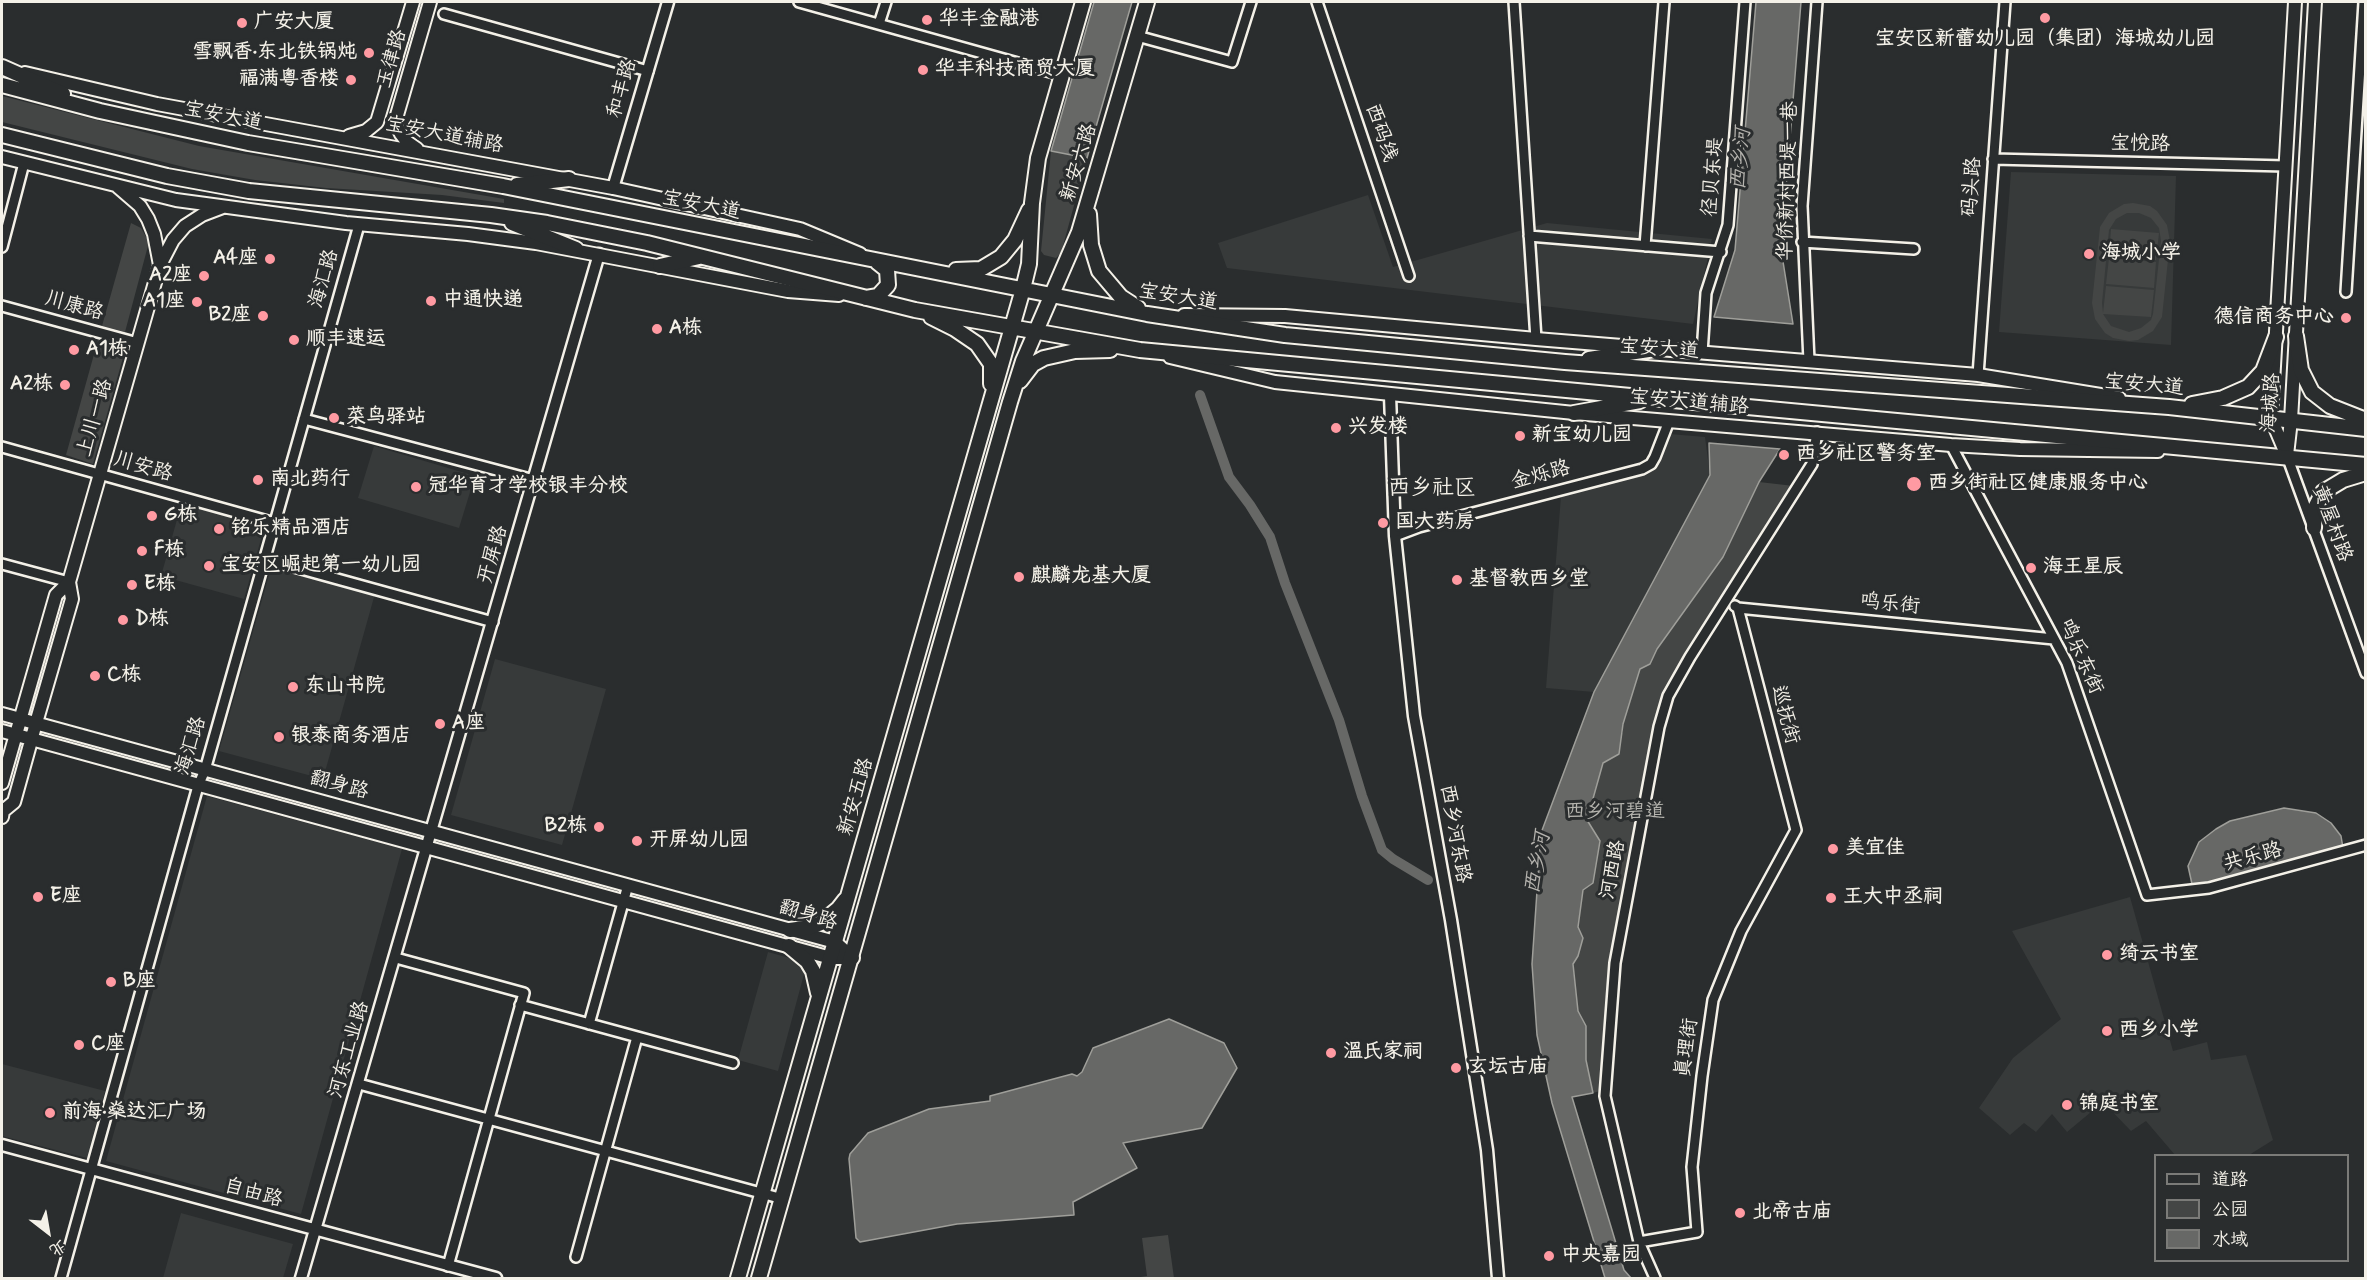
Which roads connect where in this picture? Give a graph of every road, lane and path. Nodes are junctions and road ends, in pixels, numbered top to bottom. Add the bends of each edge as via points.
1 (413, 2) edge
2 (430, 2) edge
3 (668, 2) edge
4 (799, 2) edge
5 (886, 2) edge
6 (1083, 2) edge
7 (1147, 2) edge
8 (1251, 2) edge
9 (1317, 2) edge
10 (1514, 2) edge
11 (1664, 2) edge
12 (1745, 2) edge
13 (1817, 2) edge
14 (2005, 2) edge
15 (2295, 2) edge
16 (2315, 2) edge
17 (2364, 2) edge
18 (444, 14) dead end
19 (879, 24) junction
20 (1137, 36) junction
21 (2363, 57) edge
22 (2, 67) edge
23 (648, 71) junction
24 (1061, 75) junction
25 (2, 85) edge
26 (100, 111) junction
27 (2, 135) edge
28 (345, 137) junction
29 (423, 152) junction
30 (2, 156) edge
31 (1994, 159) junction
32 (24, 163) junction
33 (2286, 166) junction
34 (569, 179) junction
35 (116, 185) junction
36 (503, 186) junction
37 (613, 188) junction
38 (1090, 196) junction
39 (1032, 202) junction
40 (224, 207) junction
41 (491, 215) junction
42 (359, 225) junction
43 (1529, 236) junction
44 (1802, 242) junction
45 (1646, 246) junction
46 (2, 247) edge
47 (576, 249) junction
48 (1914, 249) dead end
49 (1721, 252) junction
50 (599, 254) junction
51 (702, 257) junction
52 (875, 261) junction
53 (160, 265) junction
54 (660, 266) junction
55 (918, 269) junction
56 (1409, 276) dead end
57 (1023, 290) junction
58 (2346, 292) dead end
59 (1050, 295) junction
60 (864, 297) junction
61 (2, 306) edge
62 (915, 310) junction
63 (1147, 314) junction
64 (1012, 326) junction
65 (1036, 331) junction
66 (2296, 336) junction
67 (2276, 337) junction
68 (1536, 339) junction
69 (138, 343) junction
70 (1655, 349) junction
71 (1140, 350) junction
72 (1705, 353) junction
73 (1565, 362) junction
74 (1809, 362) junction
75 (1978, 375) junction
76 (1390, 395) junction
77 (1658, 398) junction
78 (990, 401) junction
79 (1010, 402) junction
80 (2169, 407) junction
81 (1574, 413) junction
82 (2271, 418) junction
83 (304, 419) junction
84 (2291, 420) junction
85 (2366, 420) edge
86 (1669, 421) junction
87 (2366, 429) edge
88 (1817, 432) junction
89 (1951, 445) junction
90 (2, 447) edge
91 (2240, 452) junction
92 (2287, 456) junction
93 (2366, 465) edge
94 (2366, 473) edge
95 (100, 474) junction
96 (534, 480) junction
97 (275, 524) junction
98 (2314, 528) junction
99 (1395, 536) junction
100 (265, 559) junction
101 (2, 564) edge
102 (69, 582) junction
103 (1725, 600) junction
104 (1738, 608) junction
105 (493, 622) junction
106 (2054, 639) junction
107 (2366, 673) edge
108 (27, 693) junction
109 (44, 695) junction
110 (2, 712) edge
111 (20, 718) junction
112 (36, 723) junction
113 (2, 731) edge
114 (64, 731) junction
115 (15, 735) junction
116 (2, 736) edge
117 (32, 740) junction
118 (60, 747) junction
119 (8, 760) junction
120 (24, 765) junction
121 (205, 770) junction
122 (2, 783) edge
123 (198, 786) junction
124 (2, 812) edge
125 (1796, 830) joint
126 (433, 832) junction
127 (2366, 845) edge
128 (429, 847) junction
129 (628, 885) junction
130 (850, 890) junction
131 (2147, 895) joint
132 (624, 900) junction
133 (790, 930) junction
134 (835, 942) junction
135 (789, 946) junction
136 (396, 958) junction
137 (831, 958) junction
138 (853, 958) junction
139 (818, 1003) junction
140 (520, 1005) junction
141 (589, 1024) junction
142 (637, 1037) junction
143 (733, 1063) dead end
144 (358, 1084) junction
145 (489, 1119) junction
146 (2, 1145) edge
147 (605, 1151) junction
148 (91, 1169) junction
149 (762, 1193) junction
150 (783, 1199) junction
151 (315, 1230) junction
152 (1639, 1242) junction
153 (576, 1257) dead end
154 (448, 1266) junction
155 (738, 1276) edge
156 (61, 1278) edge
157 (301, 1278) edge
158 (496, 1278) edge
159 (759, 1278) edge
160 (1498, 1278) edge
161 (1655, 1278) edge

1 - 28 main road, 玉律路 via 377,122 361,134
2 - 29 main road, 玉律路 via 397,115 397,126 404,138
3 - 23 street, 和丰路
4 - 19 street
5 - 19 street
6 - 24 main road, 新安六路
7 - 20 main road, 新安六路
8 - 20 street via 1232,62
9 - 56 street, 西码线
10 - 43 street
11 - 45 street
12 - 49 street, 径贝东堤 via 1728,225
13 - 44 street, 华侨新村西堤一巷
14 - 31 street, 码头路
15 - 33 main road, 海城路
16 - 66 main road, 海城路
17 - 21 street
18 - 23 street
19 - 24 street
20 - 38 main road, 新安六路
21 - 58 street
22 - 26 main road
22 - 28 main road, 宝安大道辅路 via 157,104
23 - 37 street, 和丰路
24 - 39 main road, 新安六路 via 1038,158
25 - 26 main road, 宝安大道
26 - 36 main road, 宝安大道 via 248,142
27 - 41 main road via 167,176 249,191
28 - 29 main road, 宝安大道辅路
29 - 34 main road, 宝安大道辅路
30 - 32 main road
31 - 33 street, 宝悦路
31 - 75 street, 码头路
32 - 35 main road
32 - 46 street
33 - 67 main road, 海城路
34 - 36 main road
34 - 37 main road, 宝安大道辅路
35 - 40 main road
35 - 53 main road, 上川一路 via 140,206 148,219
36 - 52 main road, 宝安大道
37 - 52 main road, 宝安大道辅路 via 800,229
38 - 59 main road, 新安六路 via 1079,232
38 - 63 main road via 1089,231 1094,259 1121,297
39 - 55 main road via 1015,240 992,263 970,271
39 - 57 main road, 新安六路 via 1029,264
40 - 42 main road
40 - 53 main road, 上川一路 via 185,225
41 - 47 main road
41 - 51 main road via 547,223
42 - 47 main road via 468,234
42 - 83 street, 海汇路
43 - 45 street
43 - 68 street
44 - 48 street
44 - 74 street, 华侨新村西堤一巷
45 - 49 street
47 - 50 main road
49 - 72 street, 径贝东堤 via 1706,293
50 - 54 main road
50 - 96 street, 开屏路
51 - 54 main road
51 - 60 main road
52 - 55 main road, 宝安大道
52 - 60 main road via 887,270 888,285 878,296
53 - 69 main road, 上川一路
54 - 60 main road via 788,291
55 - 57 main road, 宝安大道
57 - 59 main road, 宝安大道
57 - 64 main road, 新安六路
59 - 63 main road, 宝安大道
59 - 65 main road, 新安六路
60 - 62 main road
61 - 69 street, 川康路
62 - 64 main road
62 - 78 main road via 955,329 984,352 991,364
63 - 68 main road via 1285,316
63 - 73 main road, 宝安大道 via 1285,335
64 - 65 main road
64 - 78 main road, 新安五路
65 - 71 main road
65 - 79 main road, 新安五路
66 - 84 main road, 海城路
66 - 85 main road via 2301,370 2312,392 2330,406
67 - 80 main road via 2263,371 2248,387 2207,402
67 - 82 main road, 海城路
68 - 70 main road
69 - 95 main road, 上川一路
70 - 72 main road
70 - 73 main road
71 - 76 main road, 宝安大道辅路 via 1255,379
71 - 77 main road
71 - 79 main road via 1075,351 1044,358 1023,375
72 - 74 main road
73 - 80 main road, 宝安大道
74 - 75 main road
75 - 80 main road
76 - 81 main road, 宝安大道辅路
76 - 99 street, 西乡河东路
77 - 81 main road
77 - 91 main road
78 - 130 main road, 新安五路
79 - 138 main road, 新安五路
80 - 82 main road, 宝安大道
81 - 86 main road, 宝安大道辅路
82 - 84 main road, 宝安大道
82 - 92 main road, 海城路
83 - 96 street
83 - 97 street, 海汇路
84 - 87 main road, 宝安大道
84 - 92 main road, 海城路
86 - 88 main road, 宝安大道辅路
86 - 99 street, 金烁路 via 1655,457 1642,469
88 - 89 main road, 宝安大道辅路
88 - 103 street, 河西路 via 1812,464
89 - 91 main road, 宝安大道辅路
89 - 106 street, 鸣乐东街
90 - 95 street, 川安路
91 - 92 main road
92 - 93 main road
92 - 98 street, 黄屋村路
94 - 98 main road via 2323,492 2315,508
95 - 97 street, 川安路
95 - 102 main road, 上川一路
96 - 105 street, 开屏路
97 - 100 street, 海汇路
98 - 107 street, 黄屋村路
99 - 160 street, 西乡河东路 via 1414,716 1487,1150
100 - 105 street
100 - 121 street, 海汇路
101 - 102 street
102 - 108 main road, 上川一路 via 56,595
102 - 109 main road, 上川一路 via 72,599
103 - 104 street, 鸣乐街
103 - 152 street, 河西路 via 1668,696 1615,963 1605,1096
104 - 106 street, 鸣乐街
104 - 125 street, 巡抚街
105 - 126 street, 开屏路
106 - 131 street, 鸣乐东街 via 2067,663
108 - 110 main road via 16,707
108 - 111 main road, 上川一路
109 - 112 main road, 上川一路
109 - 114 main road via 49,721
110 - 111 main road, 翻身路
111 - 112 main road, 翻身路
111 - 115 main road, 上川一路
112 - 114 main road, 翻身路
112 - 117 main road, 上川一路
113 - 115 main road, 翻身路
114 - 121 main road, 翻身路
115 - 117 main road, 翻身路
115 - 119 main road, 上川一路
116 - 119 main road
117 - 118 main road, 翻身路
117 - 120 main road, 上川一路
118 - 120 main road via 36,751
118 - 123 main road, 翻身路
119 - 122 main road, 上川一路
120 - 124 main road, 上川一路 via 14,802
121 - 123 street, 海汇路
121 - 126 main road, 翻身路
123 - 128 main road, 翻身路
123 - 148 street, 海汇路
125 - 152 street, 真理街 via 1742,932 1713,1000 1692,1167 1697,1232
126 - 128 street, 河东工业路
126 - 129 main road, 翻身路
127 - 131 street, 共乐路 via 2209,888
128 - 132 main road, 翻身路
128 - 136 street, 河东工业路
129 - 132 street
129 - 133 main road, 翻身路
130 - 133 main road via 830,917 811,927
130 - 134 main road, 新安五路
132 - 135 main road, 翻身路
132 - 141 street
133 - 134 main road, 翻身路
134 - 137 main road, 新安五路
134 - 138 main road, 翻身路
135 - 137 main road, 翻身路
135 - 139 main road via 813,971
136 - 140 street via 524,993
136 - 144 street, 河东工业路
137 - 138 main road, 翻身路
137 - 139 main road, 新安五路
138 - 150 main road, 新安五路
139 - 149 main road, 新安五路
140 - 141 street
140 - 145 street
141 - 142 street
142 - 143 street
142 - 147 street
144 - 145 street
144 - 151 street, 河东工业路
145 - 147 street
145 - 154 street
146 - 148 street, 自由路
147 - 149 street
147 - 153 street
148 - 151 street, 自由路
148 - 156 street, 海汇路
149 - 150 street
149 - 155 main road, 新安五路
150 - 159 main road, 新安五路
151 - 154 street, 自由路
151 - 157 street, 河东工业路
152 - 161 street, 河西路
154 - 158 street, 自由路

